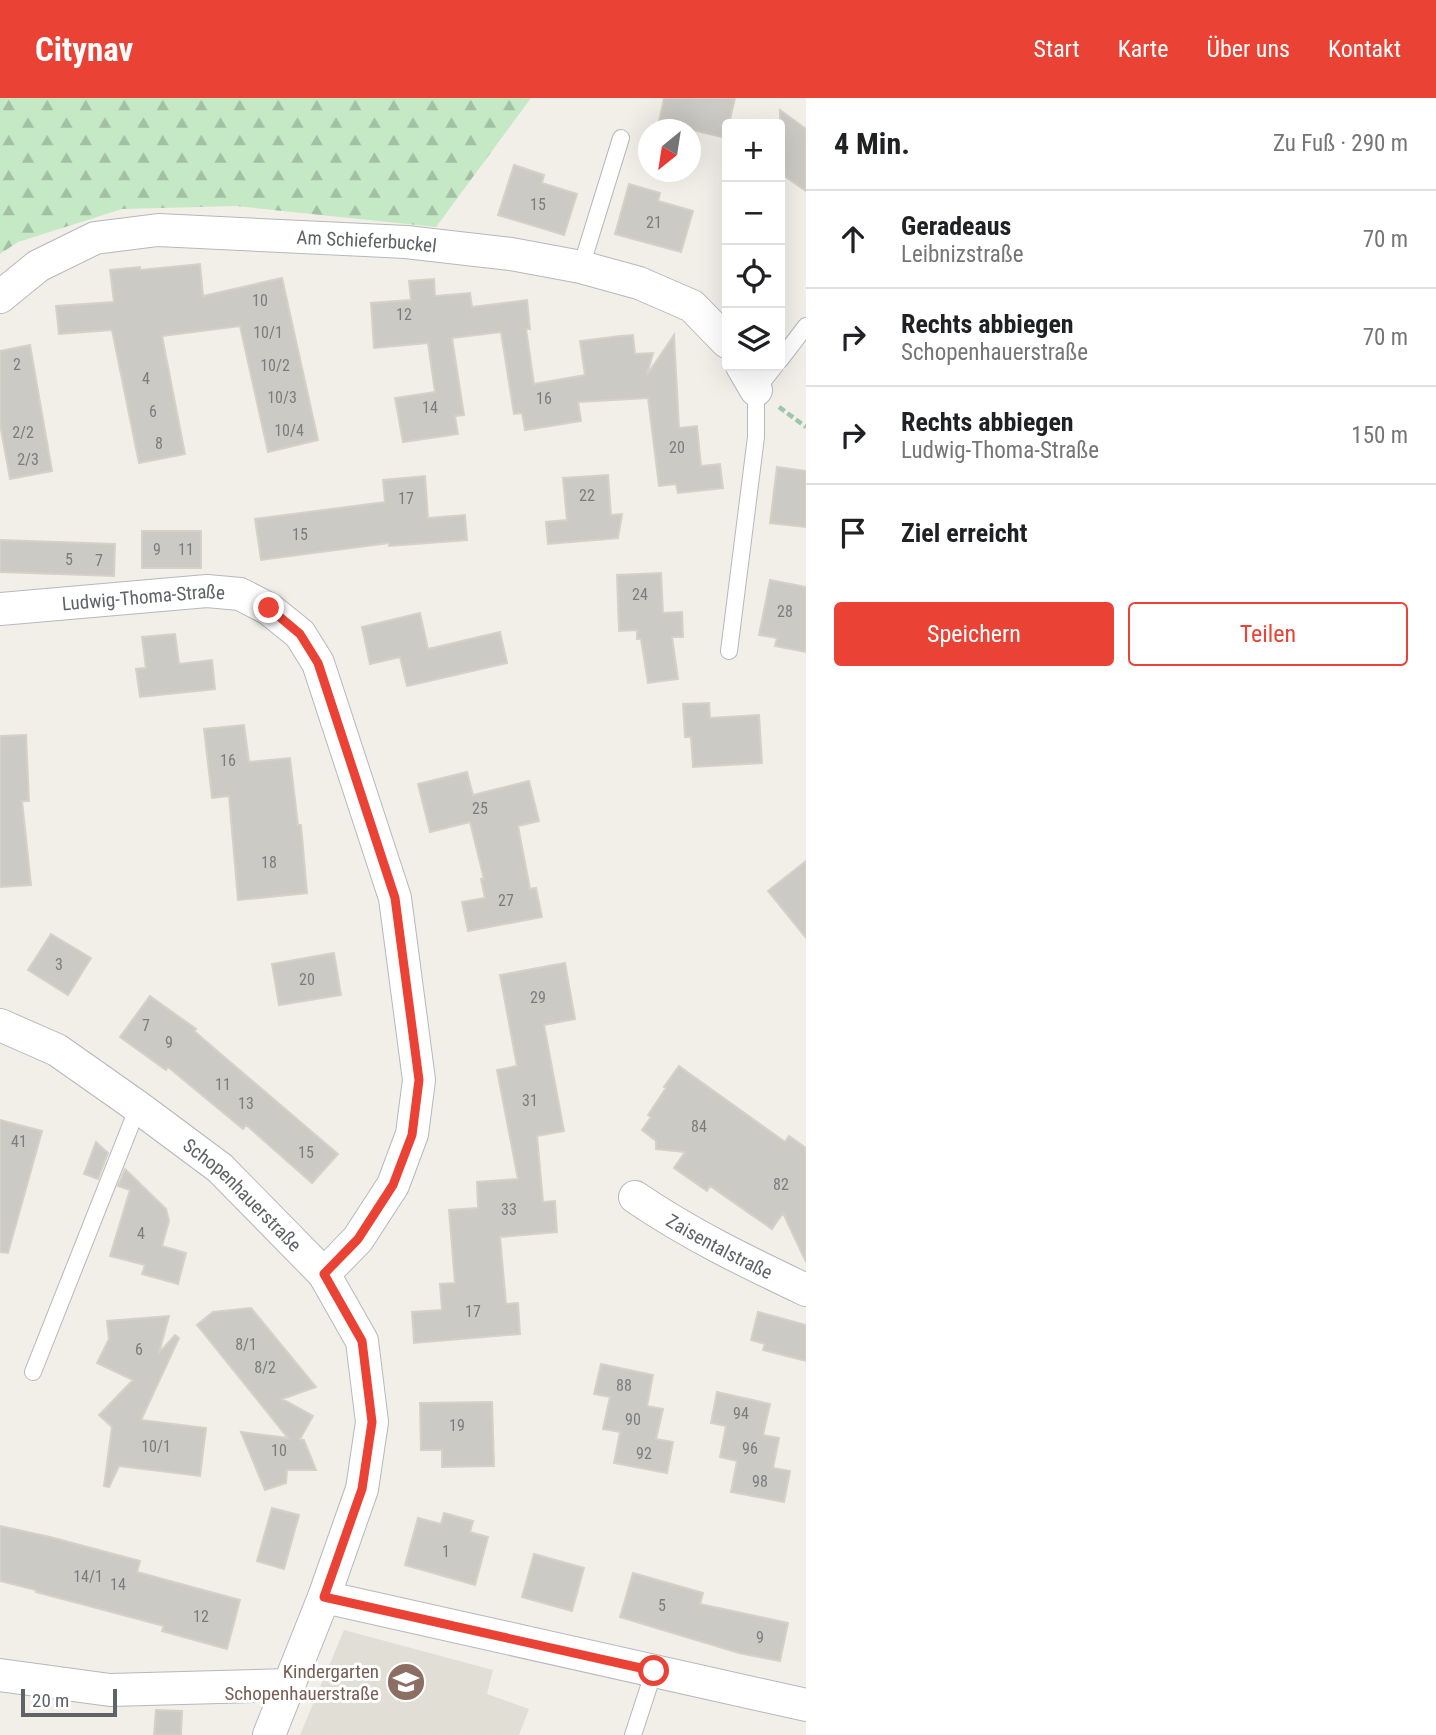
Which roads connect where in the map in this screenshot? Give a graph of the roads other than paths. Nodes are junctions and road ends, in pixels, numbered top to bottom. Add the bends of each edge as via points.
1 (621, 138) dead end
2 (581, 267) junction
3 (0, 297) edge
4 (806, 326) edge
5 (722, 337) edge
6 (785, 353) edge
7 (749, 378) edge
8 (0, 609) edge
9 (729, 651) dead end
10 (0, 1024) edge
11 (138, 1107) junction
12 (635, 1197) dead end
13 (324, 1274) junction
14 (806, 1290) edge
15 (33, 1372) dead end
16 (324, 1597) junction
17 (654, 1671) junction
18 (0, 1675) edge
19 (288, 1685) junction
20 (806, 1705) edge
21 (269, 1735) edge
22 (633, 1735) edge

1 - 2 lane
2 - 3 street, Am Schieferbuckel via 406,242 158,230 95,238 38,266
2 - 5 street, Am Schieferbuckel via 639,283 692,306
4 - 6 lane
7 - 9 lane via 756,437
8 - 13 street, Ludwig-Thoma-Straße via 207,591 240,594 269,608 300,634 318,663 395,898 419,1080 412,1135 393,1185 358,1239
10 - 11 street, Schopenhauerstraße via 57,1050
11 - 13 street, Schopenhauerstraße via 220,1168
11 - 15 lane
12 - 14 street, Zaisentalstraße via 739,1258
13 - 16 street, Schopenhauerstraße via 362,1341 372,1422 362,1489
16 - 17 street
16 - 19 street, Schopenhauerstraße
17 - 20 street
17 - 22 lane
18 - 19 street via 110,1689
19 - 21 street, Schopenhauerstraße

